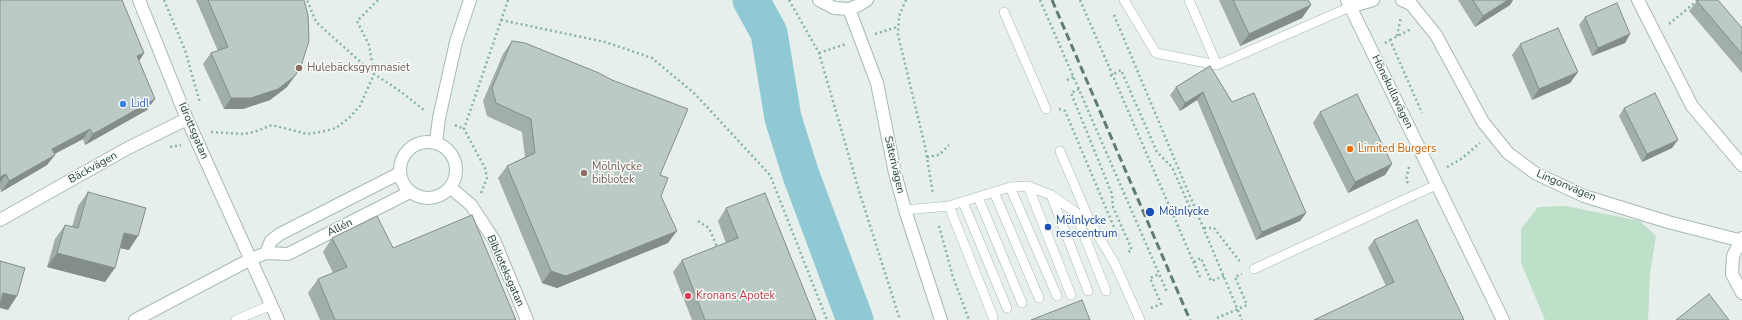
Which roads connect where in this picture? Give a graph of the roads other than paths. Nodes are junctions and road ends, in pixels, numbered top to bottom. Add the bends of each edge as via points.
1 (139, 0) edge
2 (470, 0) edge
3 (819, 0) edge
4 (867, 0) edge
5 (1124, 0) edge
6 (1189, 0) edge
7 (1373, 0) edge
8 (1402, 0) edge
9 (1638, 0) edge
10 (1349, 3) edge
11 (849, 9) junction
12 (1004, 12) dead end
13 (1217, 65) junction
14 (1046, 109) dead end
15 (187, 119) junction
16 (436, 142) junction
17 (1060, 151) dead end
18 (1742, 166) edge
19 (400, 173) junction
20 (1436, 185) junction
21 (1028, 186) junction
22 (1010, 187) junction
23 (450, 188) junction
24 (410, 192) junction
25 (994, 192) junction
26 (1051, 195) junction
27 (978, 197) junction
28 (963, 202) junction
29 (949, 206) junction
30 (905, 210) junction
31 (1074, 211) junction
32 (0, 220) edge
33 (1093, 227) junction
34 (1742, 240) edge
35 (266, 252) junction
36 (251, 259) junction
37 (1254, 269) road end
38 (1088, 291) dead end
39 (1106, 291) dead end
40 (1742, 293) edge
41 (1071, 295) dead end
42 (1056, 296) dead end
43 (1039, 298) dead end
44 (1022, 303) dead end
45 (270, 305) junction
46 (1007, 308) dead end
47 (993, 317) dead end
48 (135, 320) edge
49 (236, 320) edge
50 (278, 320) edge
51 (527, 320) edge
52 (942, 320) edge
53 (1140, 320) edge
54 (1503, 320) edge

1 - 15 street, Idrottsgatan
2 - 16 street via 439,118
3 - 11 street via 834,8
4 - 11 street
5 - 13 lane via 1156,53
6 - 13 lane
7 - 10 street
8 - 34 street, Lingonvägen via 1411,4 1436,35 1483,122 1508,153 1535,173 1584,196 1668,222
9 - 18 street via 1692,106
10 - 13 lane
10 - 20 street, Hönekullavägen
11 - 30 street, Säterivägen via 877,83
12 - 14 lane
15 - 32 street, Bäckvägen via 128,148
15 - 36 street, Idrottsgatan
16 - 19 street via 425,142 410,148 403,157
16 - 23 street via 450,151 456,161 457,172
17 - 33 lane
19 - 24 street via 403,183
19 - 35 street, Allén via 280,234 271,241
20 - 37 lane
20 - 54 street, Hönekullavägen
21 - 22 lane
21 - 26 lane
21 - 41 lane
22 - 25 lane
22 - 42 lane
23 - 24 street via 442,195 431,198 420,197
23 - 51 street, Biblioteksgatan via 471,205 494,240
24 - 35 street, Allén via 288,254
25 - 27 lane
25 - 43 lane
26 - 31 lane
26 - 38 lane
27 - 28 lane
27 - 44 lane
28 - 29 lane
28 - 46 lane
29 - 30 lane
29 - 47 lane
30 - 52 street, Säterivägen
31 - 33 lane
31 - 39 lane
33 - 53 lane via 1115,264
34 - 40 street via 1733,256 1732,274
35 - 36 street, Allén
36 - 45 street, Idrottsgatan
36 - 48 street, Allén
45 - 49 lane
45 - 50 street, Idrottsgatan

